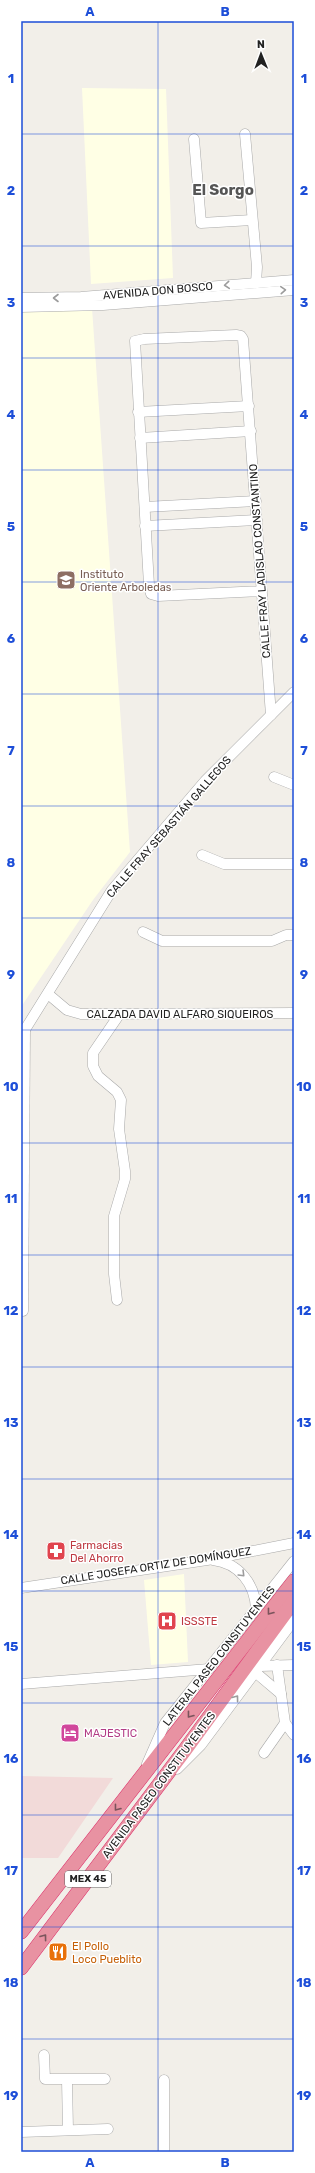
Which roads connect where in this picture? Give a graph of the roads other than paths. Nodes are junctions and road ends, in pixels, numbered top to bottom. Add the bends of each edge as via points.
1 (245, 134) dead end
2 (194, 139) dead end
3 (252, 220) junction
4 (294, 280) edge
5 (256, 283) junction
6 (294, 290) edge
7 (21, 298) edge
8 (103, 300) junction
9 (81, 302) junction
10 (21, 307) edge
11 (249, 406) junction
12 (138, 412) junction
13 (251, 430) junction
14 (140, 438) junction
15 (256, 501) junction
16 (145, 507) junction
17 (257, 520) junction
18 (145, 526) junction
19 (262, 591) junction
20 (294, 692) edge
21 (271, 715) junction
22 (274, 777) dead end
23 (294, 785) edge
24 (202, 855) dead end
25 (294, 864) edge
26 (143, 932) dead end
27 (294, 935) edge
28 (48, 994) junction
29 (294, 1013) edge
30 (119, 1015) junction
31 (23, 1033) edge
32 (117, 1300) dead end
33 (23, 1311) dead end
34 (293, 1543) edge
35 (207, 1560) junction
36 (294, 1561) edge
37 (294, 1581) edge
38 (21, 1588) edge
39 (294, 1601) edge
40 (256, 1609) junction
41 (294, 1620) edge
42 (277, 1665) junction
43 (294, 1665) edge
44 (209, 1669) junction
45 (258, 1669) junction
46 (21, 1684) edge
47 (281, 1694) junction
48 (285, 1723) junction
49 (294, 1734) edge
50 (264, 1753) dead end
51 (141, 1777) junction
52 (155, 1790) junction
53 (21, 1932) edge
54 (21, 1968) edge
55 (44, 2055) dead end
56 (105, 2079) dead end
57 (67, 2080) junction
58 (164, 2080) dead end
59 (68, 2130) junction
60 (108, 2130) dead end
61 (21, 2132) edge
62 (164, 2152) edge

1 - 3 street
2 - 3 street via 201,223
3 - 5 street via 257,267
4 - 5 street, AVENIDA DON BOSCO
5 -> 8 street, AVENIDA DON BOSCO
8 -> 6 street, AVENIDA DON BOSCO
9 -> 7 street, AVENIDA DON BOSCO
8 - 9 street, AVENIDA DON BOSCO
9 - 10 street, AVENIDA DON BOSCO
11 - 12 street
11 - 12 street, CALLE FRAY LADISLAO CONSTANTINO via 244,339 241,336 144,339 135,341 134,345
11 - 13 street, CALLE FRAY LADISLAO CONSTANTINO
12 - 14 street
13 - 14 street
13 - 15 street, CALLE FRAY LADISLAO CONSTANTINO
14 - 16 street
15 - 16 street
15 - 17 street, CALLE FRAY LADISLAO CONSTANTINO
16 - 18 street
17 - 18 street
17 - 19 street, CALLE FRAY LADISLAO CONSTANTINO
18 - 19 street via 151,594 158,596
19 - 21 street, CALLE FRAY LADISLAO CONSTANTINO
20 - 21 street, CALLE FRAY SEBASTIÁN GALLEGOS
21 - 28 street, CALLE FRAY SEBASTIÁN GALLEGOS via 205,781 112,890
22 - 23 street
24 - 25 street via 224,864
26 - 27 street via 162,941 272,941 286,935
28 - 30 street, CALZADA DAVID ALFARO SIQUEIROS via 67,1010 81,1014
28 - 31 street, CALLE FRAY SEBASTIÁN GALLEGOS
29 - 30 street, CALZADA DAVID ALFARO SIQUEIROS
30 - 32 street via 93,1053 93,1066 98,1076 117,1092 120,1100 119,1129 125,1179 114,1216 114,1274
31 - 33 street
34 - 35 street, CALLE JOSEFA ORTIZ DE DOMÍNGUEZ
35 - 38 street, CALLE JOSEFA ORTIZ DE DOMÍNGUEZ
35 -> 40 street via 224,1563 243,1575 254,1594
36 - 40 street, LATERAL PASEO CONSITUYENTES
37 -> 51 highway, AVENIDA PASEO CONSTITUYENTES / MEX 45
39 - 52 highway, AVENIDA PASEO CONSTITUYENTES / MEX 45
40 - 44 street, LATERAL PASEO CONSITUYENTES
41 - 45 street
42 - 43 street
42 - 45 street
42 - 47 street
44 - 46 street
44 - 51 street, LATERAL PASEO CONSITUYENTES via 165,1723
45 - 47 street
52 -> 45 street via 201,1745
47 - 48 street
48 - 49 street
48 - 50 street
51 -> 53 highway, AVENIDA PASEO CONSTITUYENTES / MEX 45
54 -> 52 highway, AVENIDA PASEO CONSTITUYENTES / MEX 45
55 - 57 street via 45,2080
56 - 57 street
57 - 59 street
58 - 62 street
59 - 60 street
59 - 61 street

